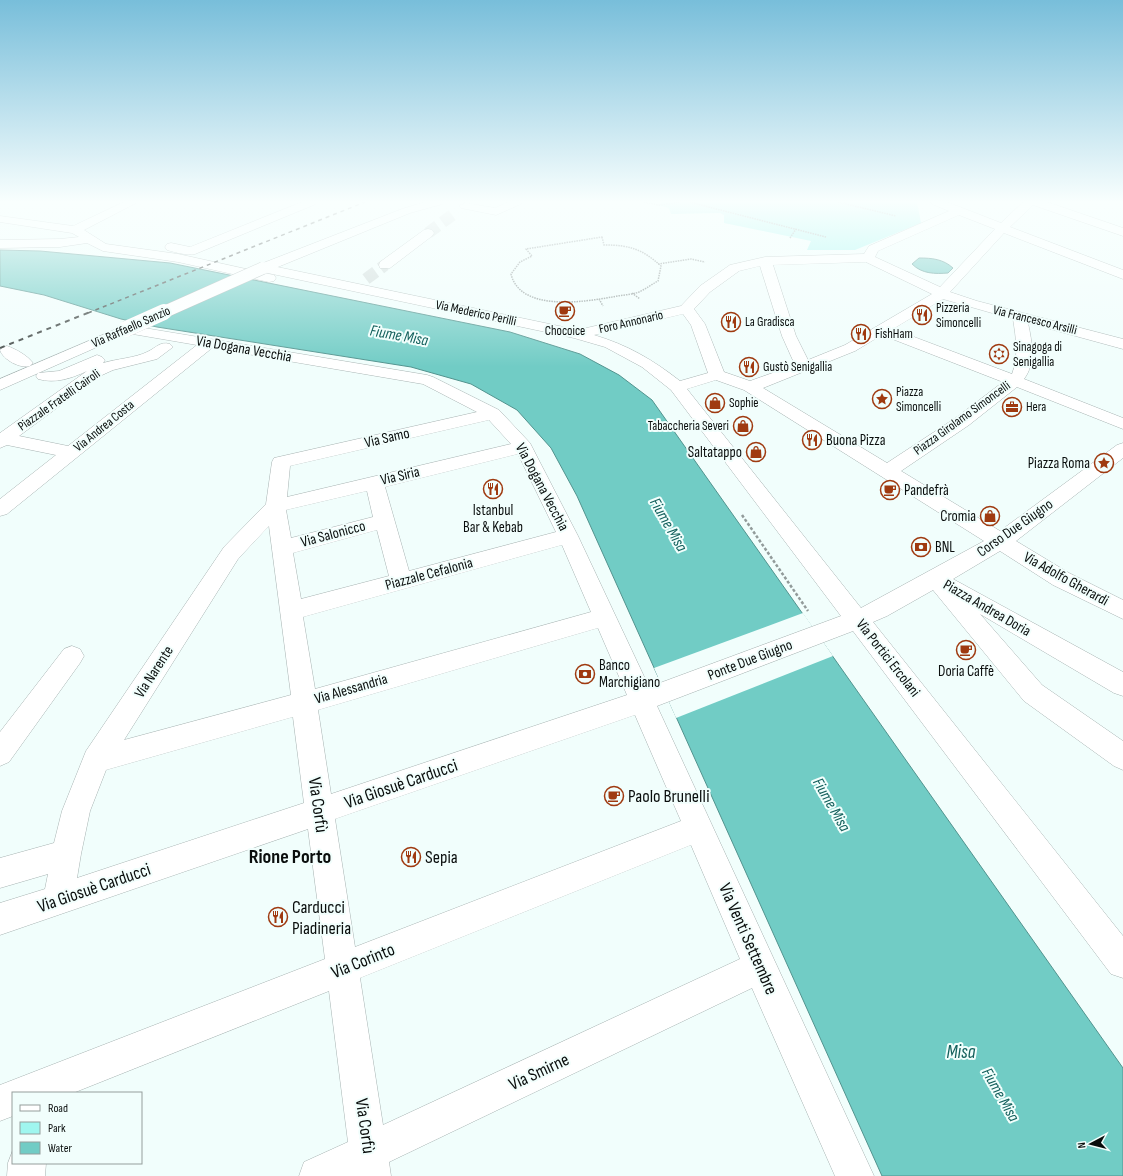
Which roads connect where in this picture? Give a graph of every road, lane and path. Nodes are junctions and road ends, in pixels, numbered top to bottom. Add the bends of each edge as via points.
1 (170, 257) edge
2 (290, 257) edge
3 (396, 257) edge
4 (530, 257) edge
5 (652, 257) edge
6 (818, 257) edge
7 (874, 257) edge
8 (976, 257) edge
9 (1083, 257) edge
10 (691, 259) dead end
11 (765, 261) junction
12 (658, 264) junction
13 (385, 265) tunnel mouth
14 (263, 268) junction
15 (1123, 274) edge
16 (942, 295) junction
17 (392, 296) junction
18 (599, 299) dead end
19 (576, 301) dead end
20 (686, 309) junction
21 (1020, 316) junction
22 (126, 329) junction
23 (882, 330) junction
24 (577, 334) junction
25 (188, 340) junction
26 (209, 343) junction
27 (1123, 344) edge
28 (165, 347) junction
29 (7, 351) dead end
30 (25, 363) dead end
31 (804, 367) junction
32 (717, 375) junction
33 (44, 376) dead end
34 (1014, 381) junction
35 (0, 385) edge
36 (677, 387) junction
37 (750, 387) junction
38 (493, 414) junction
39 (1123, 424) edge
40 (2, 440) edge
41 (524, 447) junction
42 (1123, 449) edge
43 (72, 452) junction
44 (887, 472) junction
45 (374, 483) junction
46 (276, 506) junction
47 (0, 509) edge
48 (742, 515) dead end
49 (384, 520) junction
50 (568, 536) junction
51 (1000, 542) junction
52 (282, 548) junction
53 (935, 578) junction
54 (401, 581) junction
55 (1123, 610) edge
56 (291, 612) junction
57 (605, 617) junction
58 (858, 619) junction
59 (820, 633) junction
60 (72, 656) dead end
61 (1123, 685) edge
62 (654, 697) junction
63 (304, 703) junction
64 (0, 753) edge
65 (1123, 757) edge
66 (96, 760) junction
67 (319, 812) junction
68 (699, 828) junction
69 (66, 854) junction
70 (0, 873) edge
71 (59, 900) junction
72 (0, 919) edge
73 (1123, 962) edge
74 (760, 967) junction
75 (342, 969) junction
76 (33, 1092) edge
77 (12, 1099) edge
78 (0, 1103) edge
79 (27, 1164) edge
80 (370, 1164) edge
81 (26, 1176) edge
82 (318, 1176) edge
83 (855, 1176) edge

1 - 17 street via 343,294 367,297
2 - 14 street, Via Raffaello Sanzio
3 - 13 street
4 - 19 path via 520,262 511,274 516,286 529,295 549,301
5 - 12 path
6 - 11 street
7 - 16 street, Via Francesco Arsilli
8 - 16 street
9 - 15 street
10 - 12 path
11 - 20 street via 734,268 705,289
11 - 31 street via 789,336
12 - 18 path via 661,266 658,280 639,292
14 - 17 street, Via Mederico Perilli
14 - 22 street, Via Raffaello Sanzio, bridge
16 - 21 street, Via Francesco Arsilli
16 - 23 street
17 - 24 street, Via Mederico Perilli
20 - 24 street, Foro Annonario
20 - 32 street via 698,324
21 - 27 street, Via Francesco Arsilli
21 - 34 street via 1025,348 1020,376
22 - 25 street, Via Dogana Vecchia
22 - 35 street, Via Raffaello Sanzio
23 - 31 street via 850,348
23 - 34 street, Piazza Girolamo Simoncelli
24 - 36 street, Via Mederico Perilli via 610,344 648,364
25 - 26 street, Via Dogana Vecchia
25 - 28 street, Via Dogana Vecchia
26 - 38 street, Via Dogana Vecchia via 426,380
26 - 43 street, Via Andrea Costa
28 - 33 street, Via Dogana Vecchia via 126,351 60,376
28 - 40 street, Piazzale Fratelli Cairoli via 152,356 108,366
29 - 30 street
31 - 37 street
32 - 36 street
32 - 37 street
34 - 39 street
34 - 44 street, Piazza Girolamo Simoncelli via 963,421
36 - 58 street, Via Portici Ercolani
37 - 44 street
38 - 41 street, Via Dogana Vecchia
38 - 46 street, Via Samo via 281,462
40 - 43 street
41 - 45 street, Via Siria
41 - 50 street, Via Dogana Vecchia
42 - 51 street, Corso Due Giugno
43 - 47 street, Via Andrea Costa
44 - 51 street, Via Adolfo Gherardi
45 - 46 street, Via Siria
45 - 49 street
46 - 52 street, Via Corfù
46 - 66 street, Via Narente via 231,553
48 - 59 path
49 - 52 street, Via Salonicco
49 - 54 street
50 - 54 street, Piazzale Cefalonia
50 - 57 street, Via Dogana Vecchia
51 - 53 street, Corso Due Giugno
51 - 55 street, Via Adolfo Gherardi via 1061,579
52 - 56 street, Via Corfù
53 - 58 street, Corso Due Giugno
53 - 61 street, Piazza Andrea Doria
53 - 65 street, Piazza Andrea Doria via 1034,693
54 - 56 street, Piazzale Cefalonia
56 - 63 street, Via Corfù
57 - 62 street, Via Dogana Vecchia
57 - 63 street, Via Alessandria
58 - 59 street, Ponte Due Giugno
58 - 73 street, Via Portici Ercolani
59 - 62 street, Ponte Due Giugno
60 - 64 street
62 - 67 street, Via Giosuè Carducci
62 - 68 street, Via Venti Settembre
63 - 66 street, Via Alessandria
63 - 67 street, Via Corfù
66 - 69 street, Via Narente via 76,811
67 - 71 street, Via Giosuè Carducci
67 - 75 street, Via Corfù
68 - 74 street, Via Venti Settembre
68 - 75 street, Via Corinto
69 - 70 street
69 - 71 street, Via Narente
71 - 72 street, Via Giosuè Carducci
74 - 80 street, Via Smirne
74 - 83 street, Via Venti Settembre
75 - 76 street, Via Corinto
75 - 80 street, Via Corfù
77 - 78 street, Via Corinto
79 - 81 street
80 - 82 street, Via Smirne

